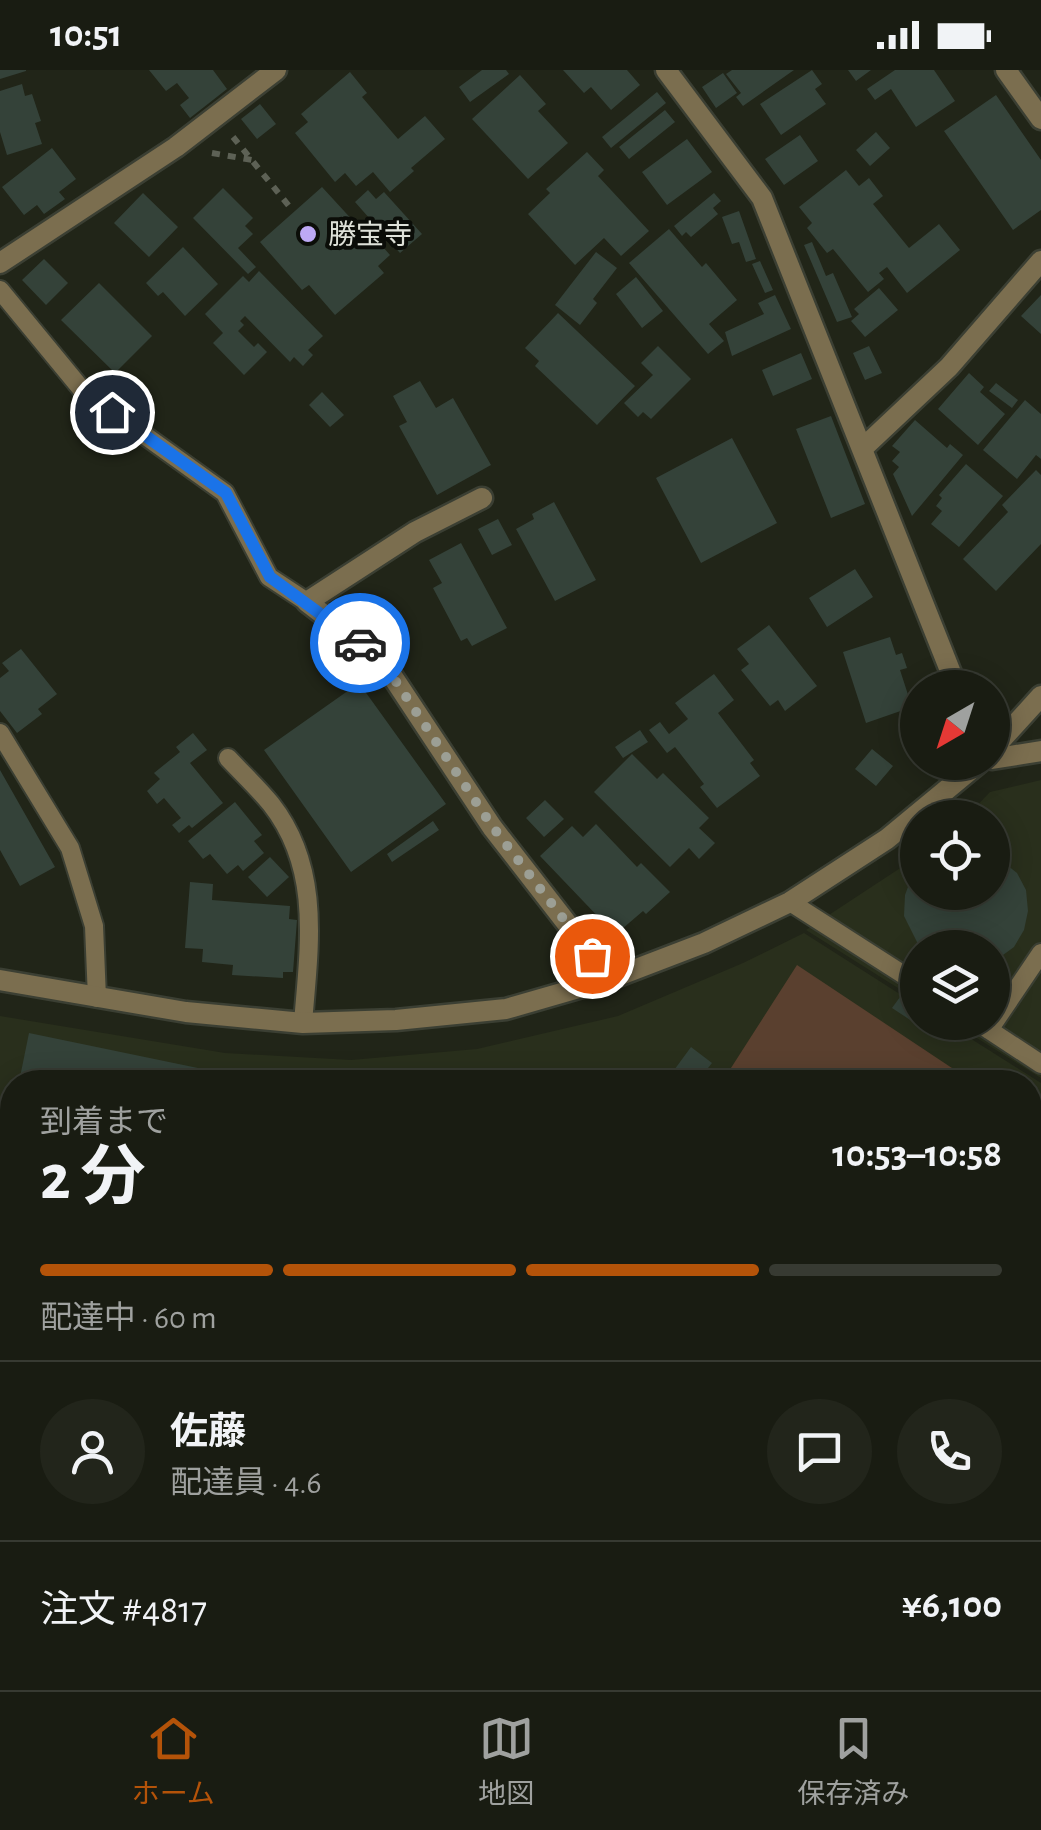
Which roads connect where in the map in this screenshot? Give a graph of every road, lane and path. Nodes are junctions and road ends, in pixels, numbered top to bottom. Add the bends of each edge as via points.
1 (276, 70) edge
2 (666, 70) edge
3 (1006, 70) edge
4 (217, 116) junction
5 (1041, 119) edge
6 (289, 206) dead end
7 (1041, 261) edge
8 (0, 263) edge
9 (0, 290) edge
10 (863, 448) junction
11 (482, 498) dead end
12 (307, 602) junction
13 (950, 670) edge
14 (1041, 696) edge
15 (1010, 730) edge
16 (0, 732) edge
17 (1041, 750) edge
18 (1010, 756) edge
19 (228, 758) dead end
20 (958, 780) edge
21 (790, 902) junction
22 (1041, 953) edge
23 (900, 972) edge
24 (610, 979) junction
25 (0, 980) edge
26 (1010, 992) edge
27 (96, 998) junction
28 (302, 1023) junction
29 (1004, 1040) edge
30 (1041, 1064) edge

1 - 4 street
2 - 10 street via 762,198
3 - 5 street
4 - 6 path
4 - 8 street
7 - 10 street via 949,367
9 - 12 lane via 83,391 226,493 270,577
10 - 13 street
11 - 12 street via 415,532
12 - 24 street via 381,659 492,826
14 - 15 street
16 - 27 lane via 70,848 94,926
17 - 18 street
19 - 28 lane via 272,806 300,859 310,906
20 - 21 street via 887,839
21 - 23 lane
21 - 24 street
22 - 26 lane
24 - 28 street via 506,1009
25 - 27 street
27 - 28 street
29 - 30 lane

